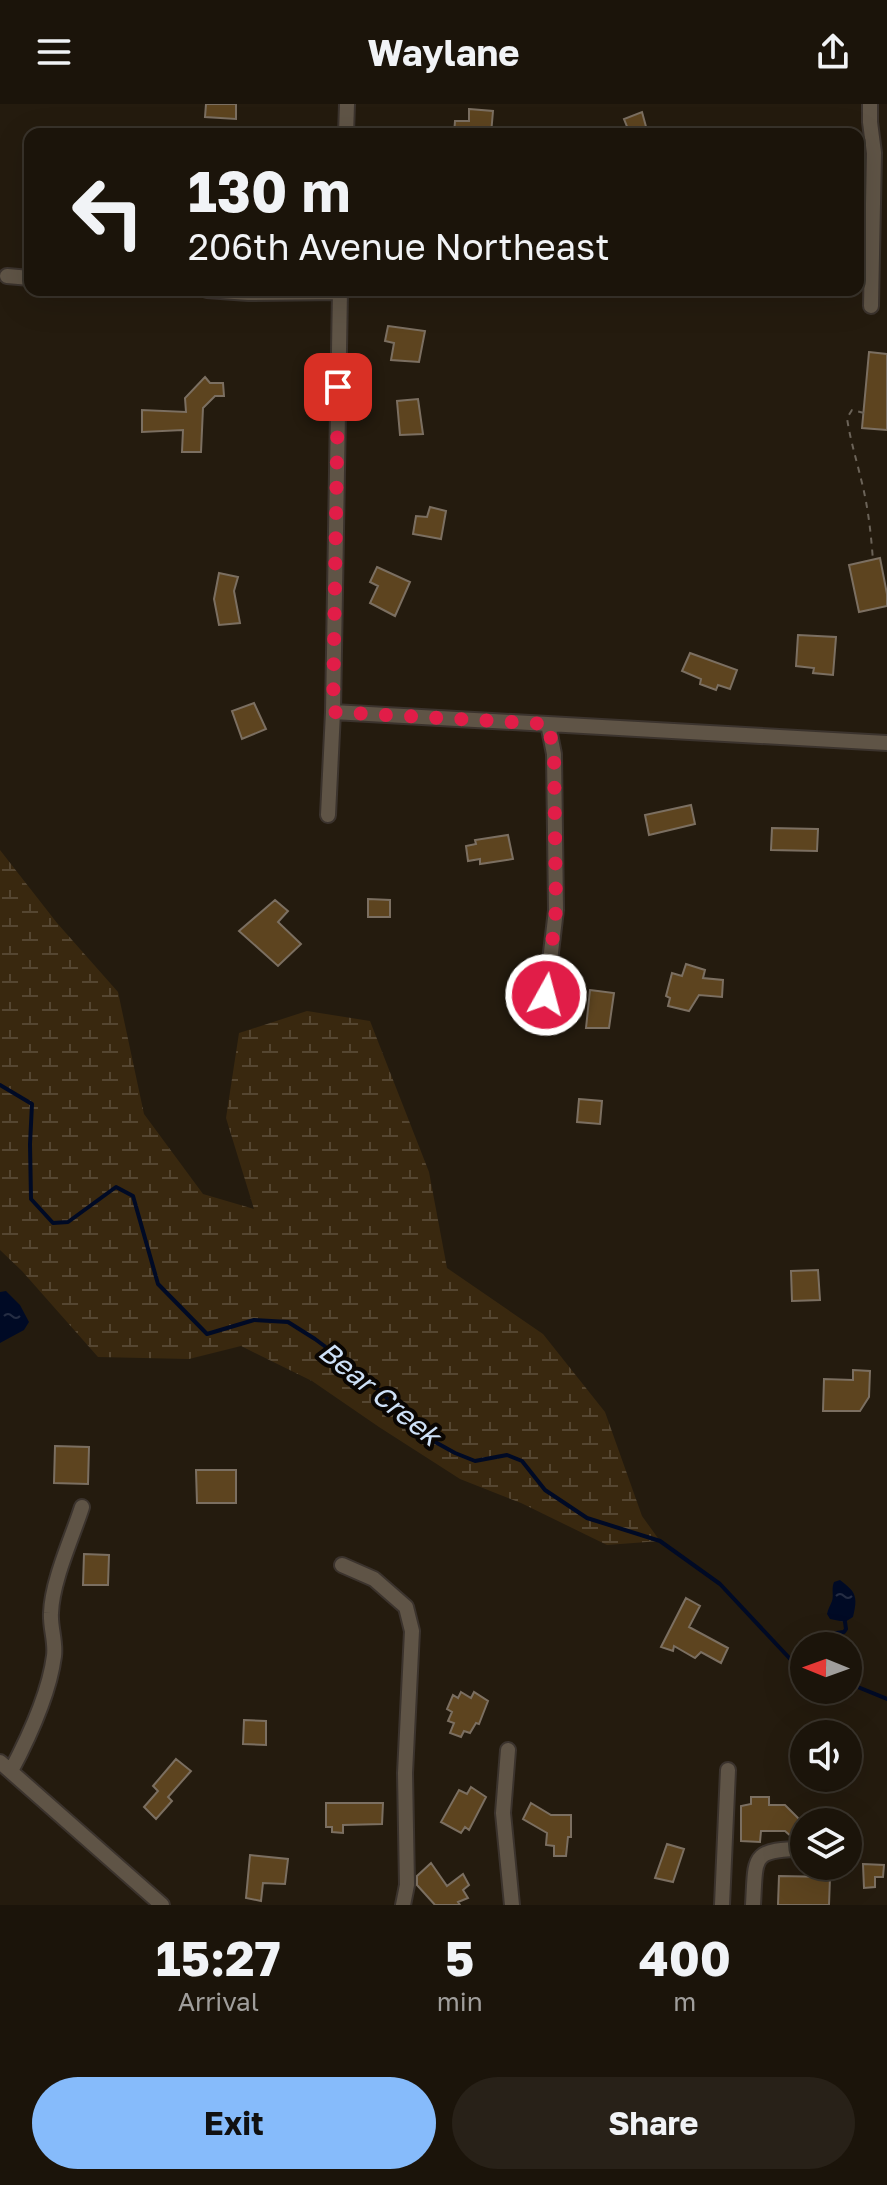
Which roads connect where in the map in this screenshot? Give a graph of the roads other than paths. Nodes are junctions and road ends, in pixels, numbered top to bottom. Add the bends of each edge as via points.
1 (347, 104) edge
2 (870, 104) edge
3 (346, 128) edge
4 (7, 276) dead end
5 (24, 277) edge
6 (340, 296) edge
7 (871, 306) dead end
8 (333, 712) junction
9 (548, 724) junction
10 (887, 743) edge
11 (328, 815) dead end
12 (546, 995) dead end
13 (82, 1507) dead end
14 (342, 1565) dead end
15 (508, 1750) dead end
16 (6, 1767) edge
17 (728, 1770) dead end
18 (790, 1850) edge
19 (162, 1905) edge
20 (403, 1905) edge
21 (512, 1905) edge
22 (722, 1905) edge
23 (753, 1905) edge

1 - 3 street
2 - 7 street
4 - 5 street
6 - 8 street
8 - 9 street
8 - 11 street
9 - 10 street
9 - 12 street via 554,754 556,910
13 - 16 street via 50,1613 55,1654 48,1683 30,1735
14 - 20 street via 374,1579 406,1607 412,1631
15 - 21 street via 503,1813
16 - 19 street
17 - 22 street
18 - 23 street via 759,1856

